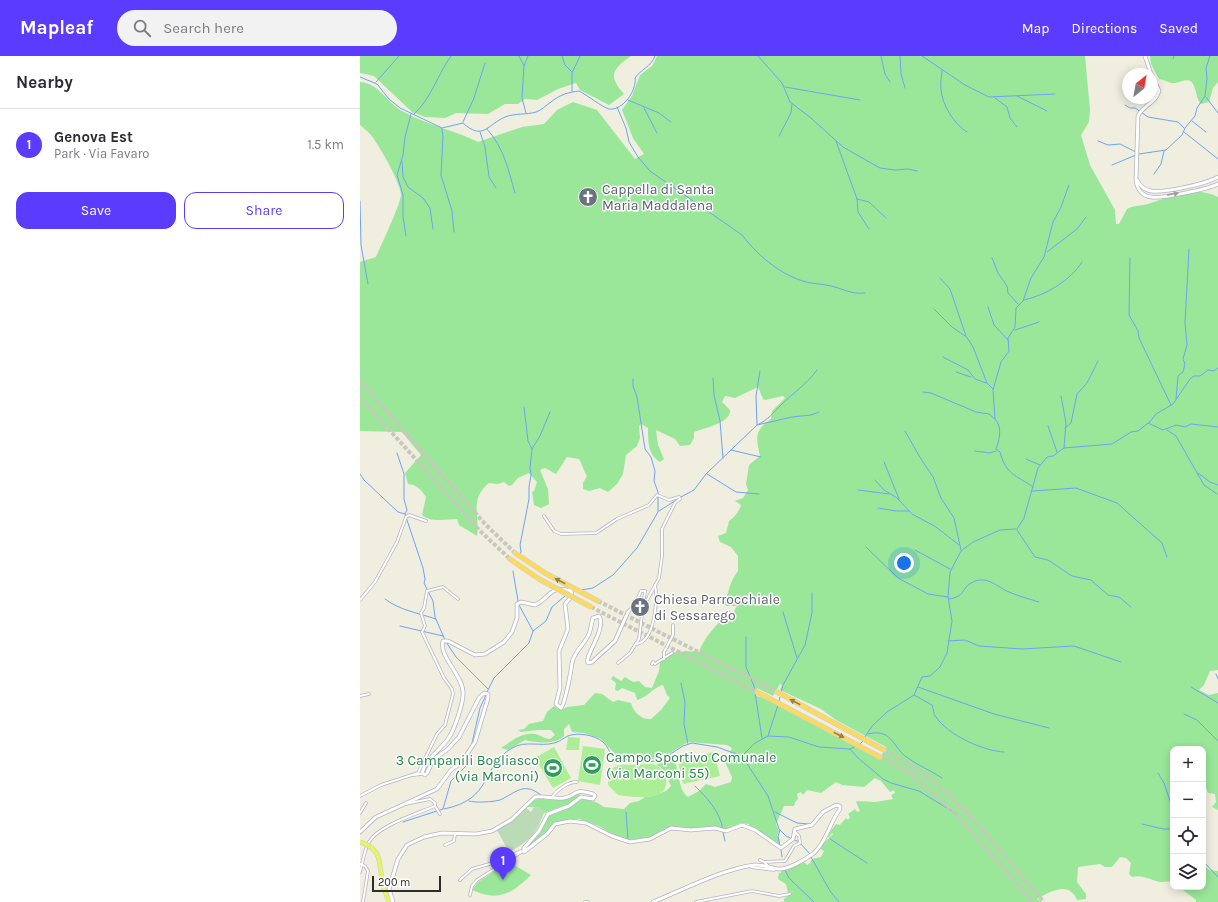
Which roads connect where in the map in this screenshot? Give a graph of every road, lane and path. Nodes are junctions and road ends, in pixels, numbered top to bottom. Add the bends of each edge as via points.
1 (1145, 56) edge
2 (1150, 68) edge
3 (1148, 104) edge
4 (1218, 177) edge
5 (1136, 178) junction
6 (1218, 184) edge
7 (544, 516) dead end
8 (426, 521) dead end
9 (515, 553) tunnel mouth
10 (510, 559) tunnel mouth
11 (655, 585) junction
12 (458, 599) dead end
13 (360, 600) edge
14 (598, 601) tunnel mouth
15 (644, 602) junction
16 (591, 607) tunnel mouth
17 (628, 612) joint
18 (674, 624) dead end
19 (636, 644) junction
20 (672, 653) dead end
21 (664, 658) junction
22 (618, 663) dead end
23 (652, 664) dead end
24 (756, 692) tunnel mouth
25 (777, 692) tunnel mouth
26 (369, 694) dead end
27 (360, 696) edge
28 (884, 750) tunnel mouth
29 (880, 757) tunnel mouth
30 (498, 759) dead end
31 (501, 762) dead end
32 (422, 774) junction
33 (412, 775) junction
34 (577, 782) dead end
35 (360, 796) edge
36 (551, 798) junction
37 (366, 803) dead end
38 (404, 804) junction
39 (360, 812) edge
40 (360, 832) edge
41 (455, 832) junction
42 (794, 838) junction
43 (360, 842) edge
44 (445, 846) dead end
45 (523, 850) junction
46 (760, 860) dead end
47 (764, 862) junction
48 (361, 864) edge
49 (750, 866) junction
50 (768, 866) junction
51 (779, 869) junction
52 (360, 872) edge
53 (460, 880) dead end
54 (790, 894) dead end
55 (470, 895) dead end
56 (364, 902) edge
57 (389, 902) edge
58 (393, 902) edge
59 (653, 902) edge
60 (696, 902) edge

1 - 2 street
3 - 5 street via 1138,116
4 - 5 street via 1203,184 1153,192 1143,189
5 -> 6 street via 1140,192 1152,197
7 - 11 street via 557,533 596,533 617,519 649,505 658,496 669,500 680,498 662,529 662,558 659,578
8 - 13 street via 409,515 406,517 397,542 376,582
14 -> 9 highway via 545,573
10 - 16 highway, bridge
11 - 15 street
11 - 19 street via 657,593 652,627 644,640
12 - 33 street via 443,587 427,591 424,608 420,614 425,626 422,632 453,694 445,724 437,734 418,773
15 - 17 street via 646,594 643,590
15 - 19 street via 640,636
17 - 32 street via 615,641 588,663 587,658 597,641 600,622 599,616 593,618 588,636 574,657 564,705 560,708 556,704 560,688 559,651 568,629 565,604 573,595 571,591 558,590 549,593 535,605 521,602 517,604 512,632 504,642 485,654 475,655 445,641 442,647 461,681 463,697 450,736 422,770
18 - 21 street via 673,635 664,652
19 - 22 street
20 - 21 street
21 - 23 street
24 -> 29 highway
28 -> 25 highway
26 - 27 street
30 - 31 street
32 - 33 street
32 - 38 street via 427,773 437,756 455,743 479,698 483,693 487,694 487,703 475,742 462,762 451,770 437,789
33 - 35 street via 381,785
34 - 36 street via 561,788
36 - 41 street via 541,796 532,800 511,820 492,831 476,834
36 - 45 street via 566,798 576,791 595,796 593,799 582,797 569,806 548,814
37 - 39 street
38 - 40 street via 376,817
38 - 48 street via 430,799 435,803 437,810 403,818 374,836 367,846
41 - 44 street via 454,841
41 - 58 street via 424,837 410,843 404,849 396,864 389,889
42 - 45 street via 780,848 742,824 723,831 715,828 670,828 650,839 630,842 586,823 564,822 555,824 528,850
42 - 47 street via 796,833 800,843 794,846 784,861
42 - 51 street via 796,828 812,825 823,812 838,805 840,809 832,816 827,834 813,853 788,867
43 - 57 main road, bridge via 370,846 377,854
45 - 53 street via 500,861 472,869
45 - 55 street via 477,880
46 - 47 street
47 - 50 street
48 - 52 street
48 - 56 street via 368,871
49 - 50 street
49 - 51 street
49 - 59 street via 718,875
50 - 51 street
54 - 60 street via 779,896 752,891

